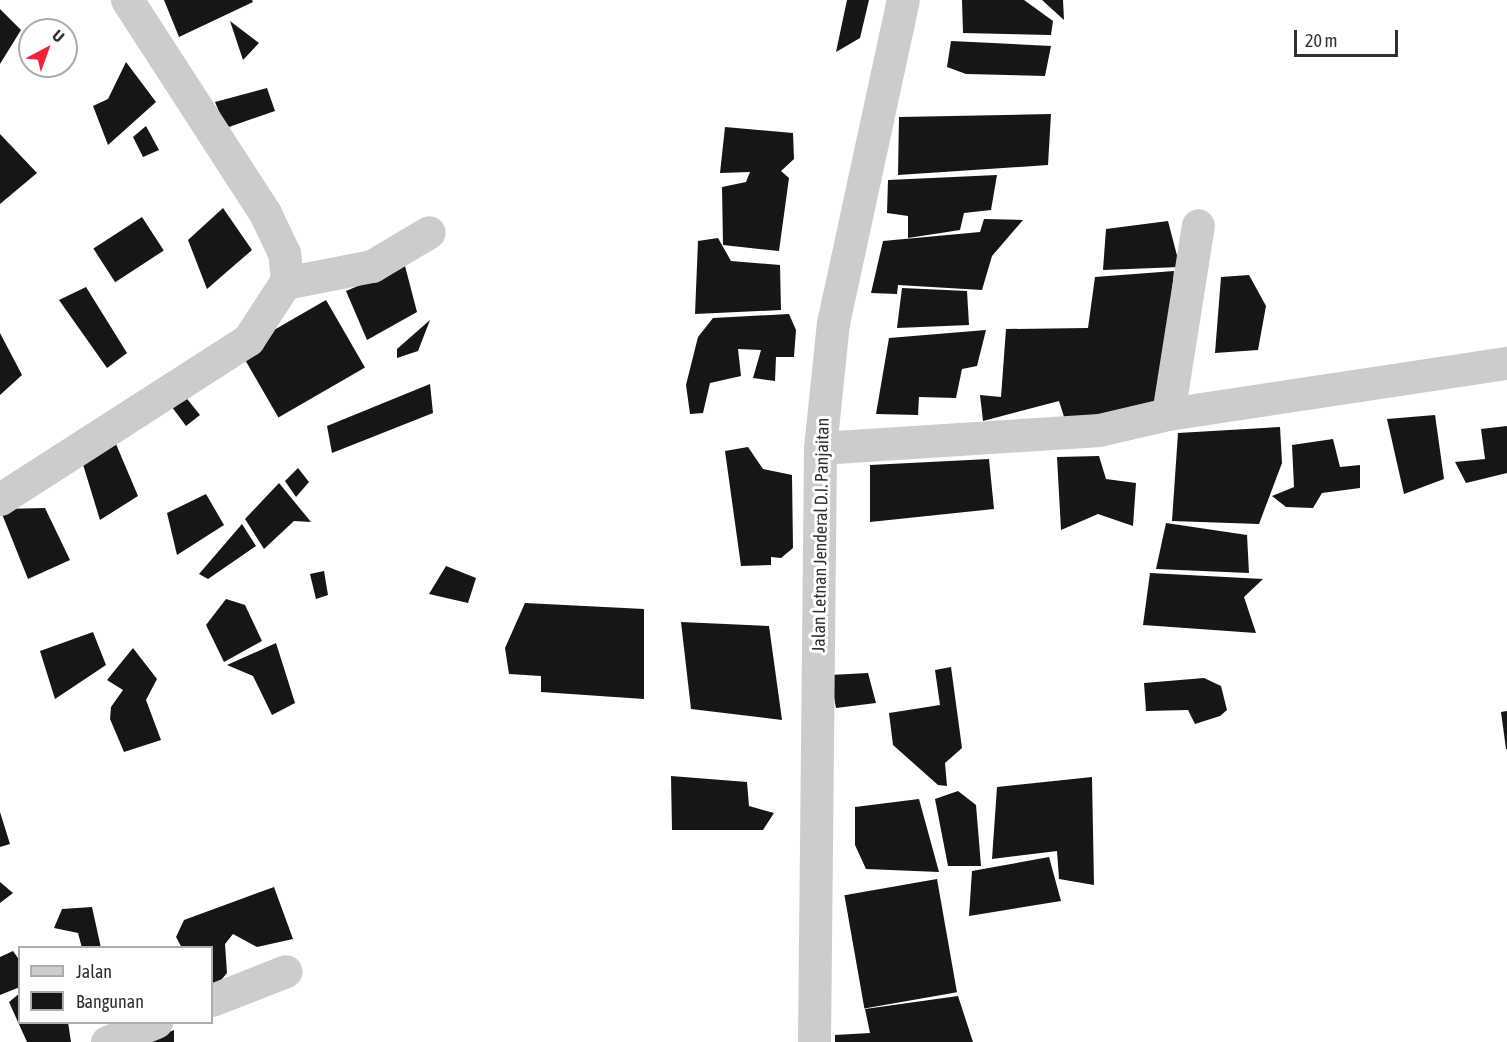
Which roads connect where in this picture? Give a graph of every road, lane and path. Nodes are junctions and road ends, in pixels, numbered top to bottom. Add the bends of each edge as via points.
1 (128, 0) edge
2 (903, 0) edge
3 (1198, 225) dead end
4 (429, 232) dead end
5 (285, 283) junction
6 (1507, 363) edge
7 (1168, 414) junction
8 (820, 448) junction
9 (0, 499) edge
10 (286, 971) dead end
11 (213, 1000) edge
12 (153, 1024) edge
13 (107, 1042) edge
14 (814, 1042) edge

1 - 5 street via 265,213 284,253
2 - 8 street, Jalan Letnan Jenderal D.I. Panjaitan via 833,323
3 - 7 street
4 - 5 street via 372,266
5 - 9 street via 248,340
6 - 7 street
7 - 8 street via 1099,430
8 - 14 street, Jalan Letnan Jenderal D.I. Panjaitan
10 - 11 street
12 - 13 street

